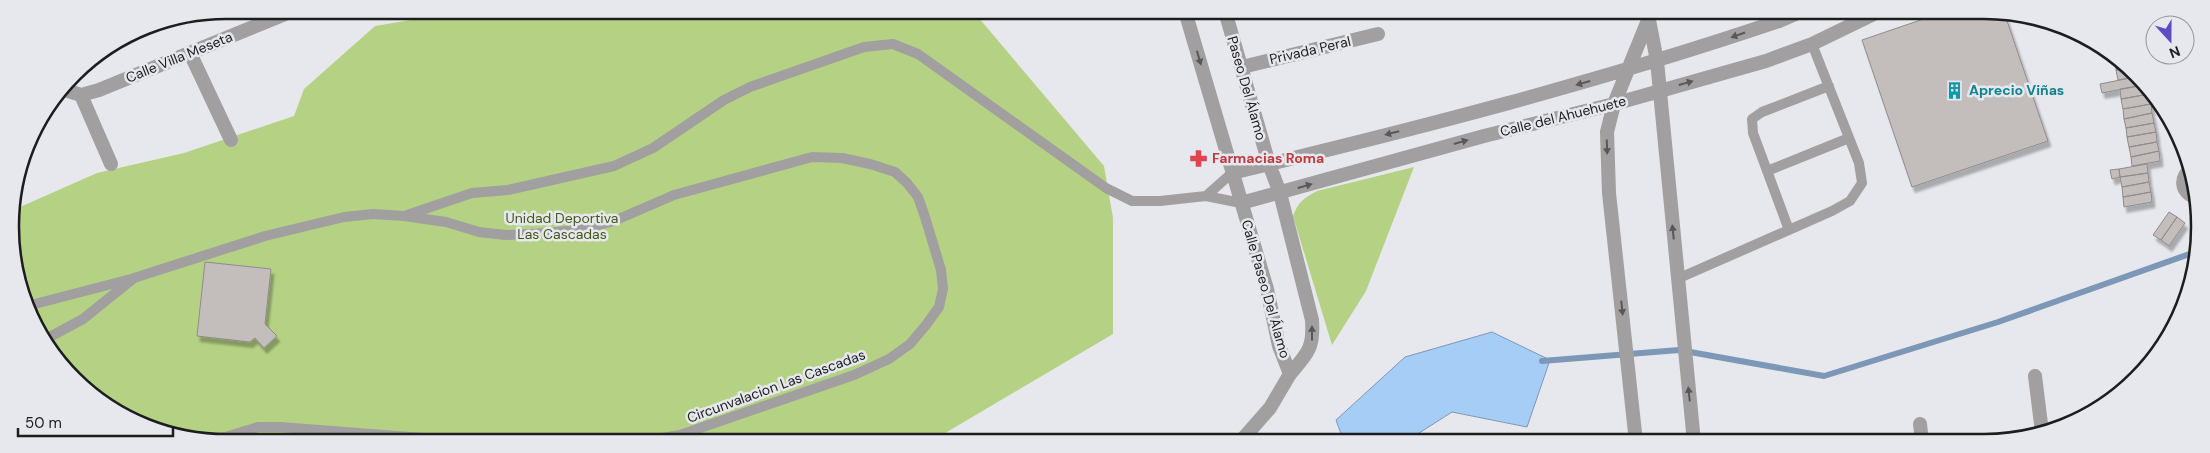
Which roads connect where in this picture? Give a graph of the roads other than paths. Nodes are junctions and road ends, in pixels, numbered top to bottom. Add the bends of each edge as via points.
1 (273, 19) edge
2 (1187, 19) edge
3 (1227, 19) edge
4 (1648, 19) edge
5 (1650, 19) edge
6 (1783, 19) edge
7 (1850, 19) edge
8 (1378, 34) dead end
9 (1812, 44) junction
10 (190, 53) junction
11 (1657, 61) junction
12 (1242, 67) junction
13 (1629, 70) junction
14 (1829, 86) junction
15 (69, 91) edge
16 (1658, 91) junction
17 (81, 95) junction
18 (1614, 104) junction
19 (1849, 138) junction
20 (231, 140) dead end
21 (110, 164) dead end
22 (1269, 164) junction
23 (1767, 171) junction
24 (1232, 173) junction
25 (2185, 177) edge
26 (1280, 193) junction
27 (2188, 193) edge
28 (1206, 196) junction
29 (1241, 203) junction
30 (404, 216) junction
31 (1789, 230) junction
32 (134, 278) junction
33 (1677, 279) junction
34 (34, 304) edge
35 (51, 336) edge
36 (1290, 374) junction
37 (2034, 376) dead end
38 (1920, 424) dead end
39 (2041, 426) edge
40 (235, 434) edge
41 (378, 434) edge
42 (683, 434) edge
43 (1247, 434) edge
44 (1635, 434) edge
45 (1693, 434) edge
46 (1921, 434) edge

1 - 10 street, Calle Villa Meseta
2 -> 24 street
3 - 12 street, Paseo Del Álamo
4 - 13 street
5 - 11 street
6 -> 11 street, Calle del Ahuehuete
7 - 9 street, Calle del Ahuehuete
8 - 12 street, Privada Peral
9 - 14 lane
16 -> 9 street, Calle del Ahuehuete via 1766,61
10 - 17 street, Calle Villa Meseta
10 - 20 street
11 - 13 street, Calle del Ahuehuete
11 - 16 street
12 - 22 street, Paseo Del Álamo
13 - 18 street
13 -> 22 street, Calle del Ahuehuete
14 - 19 lane
14 - 23 lane via 1752,119 1753,133
15 - 17 street
16 - 18 street, Calle del Ahuehuete
33 -> 16 street
17 - 21 street
26 -> 18 street, Calle del Ahuehuete via 1484,136
18 -> 44 street via 1607,132 1609,193
19 - 23 lane
19 - 31 lane via 1859,163 1862,183 1850,201
22 - 24 street, Calle del Ahuehuete
22 - 26 street, Paseo Del Álamo
23 - 31 lane
24 - 28 lane
24 - 29 street
25 - 27 street via 2183,183
26 - 29 street, Calle del Ahuehuete
36 -> 26 street, Calle Paseo Del Álamo via 1310,351 1314,338 1305,288
28 - 29 lane
28 - 30 lane via 1160,201 1132,200 1106,188 918,54 893,44 864,47 750,87 724,100 653,148 614,166 508,190 472,193
29 - 36 street, Calle Paseo Del Álamo via 1279,346
30 - 32 lane, Circunvalacion Las Cascadas via 372,214 344,217 265,236
30 - 42 lane, Circunvalacion Las Cascadas via 446,222 479,232 547,234 614,221 674,195 812,157 842,158 895,172 918,196 941,270 943,289 939,307 910,344 854,375
31 - 33 lane
32 - 34 lane
32 - 35 lane, Circunvalacion Las Cascadas via 83,319
45 -> 33 street
36 - 43 street, Calle Paseo Del Álamo via 1270,408
37 - 39 street
38 - 46 street
40 - 41 lane via 258,427 280,426

